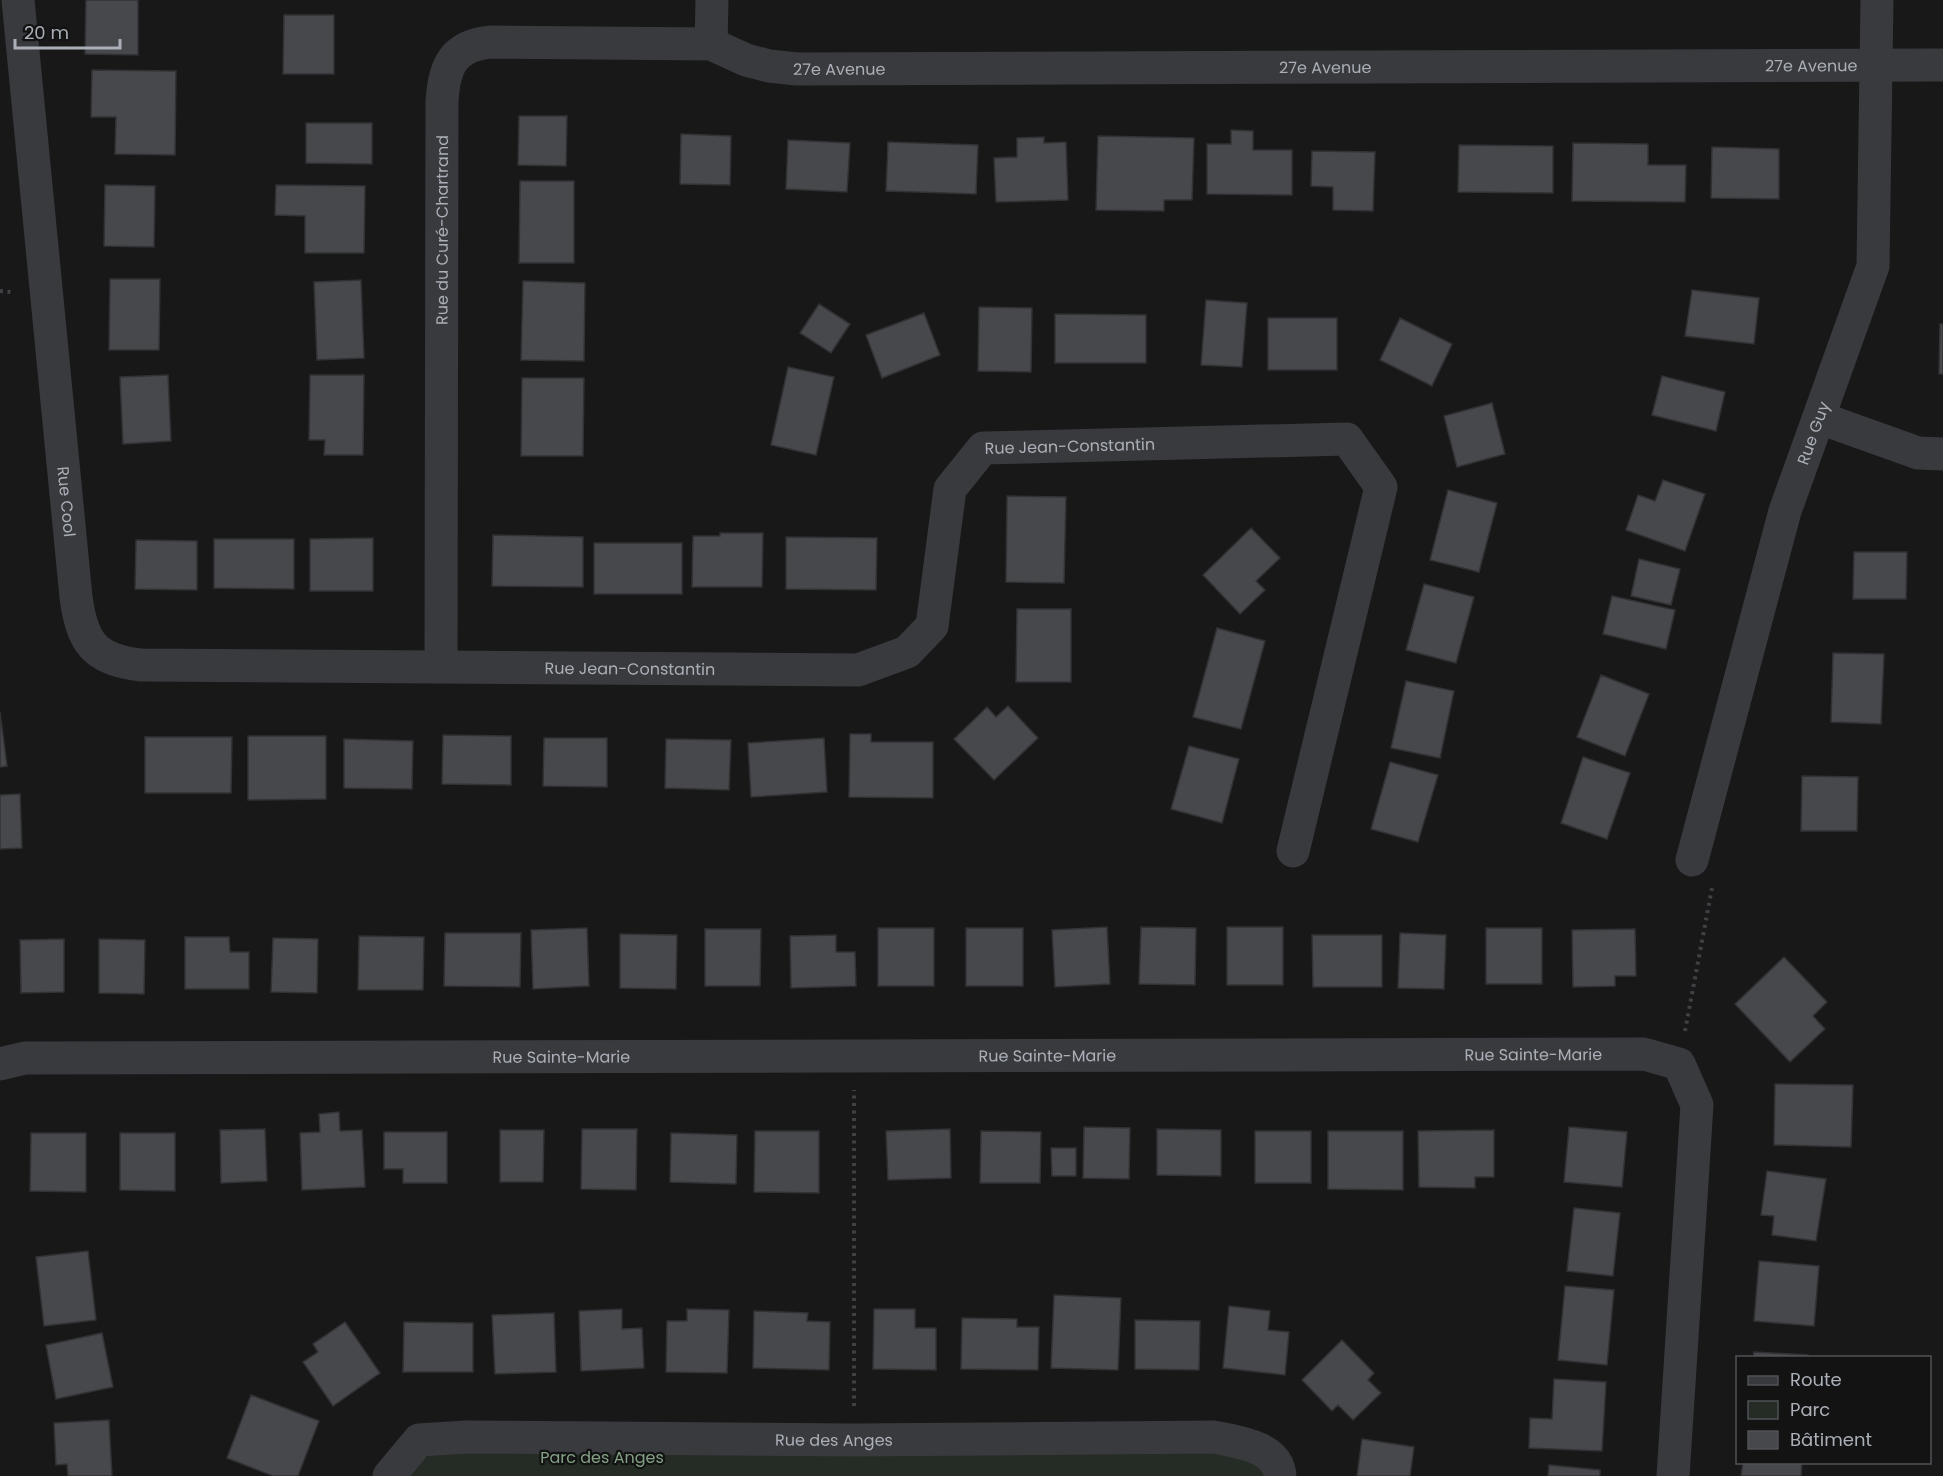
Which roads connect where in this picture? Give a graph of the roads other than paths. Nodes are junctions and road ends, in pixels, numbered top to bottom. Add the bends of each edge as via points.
1 (18, 0) edge
2 (712, 0) edge
3 (1877, 0) edge
4 (711, 44) junction
5 (1943, 65) edge
6 (1878, 66) junction
7 (1820, 417) junction
8 (1943, 454) edge
9 (441, 666) junction
10 (1293, 851) dead end
11 (1692, 860) road end
12 (0, 1064) edge
13 (389, 1476) edge
14 (1280, 1476) edge
15 (1673, 1476) edge

1 - 9 street, Rue Cool via 73,576 82,632 105,656 141,665
2 - 4 street
3 - 6 street, Rue Guy
4 - 6 street, 27e Avenue via 758,63 797,69
4 - 9 street, Rue du Curé-Chartrand via 477,43 458,53 446,74 442,102
5 - 6 street, 27e Avenue
6 - 7 street, Rue Guy via 1873,266
7 - 8 street via 1918,453
7 - 11 street, Rue Guy via 1785,511
9 - 10 street, Rue Jean-Constantin via 858,670 907,652 932,626 950,489 983,448 1347,439 1381,487
12 - 15 street, Rue Sainte-Marie via 25,1058 1644,1054 1679,1064 1697,1105
13 - 14 street, Rue des Anges via 419,1440 477,1437 1214,1437 1262,1449 1280,1469

